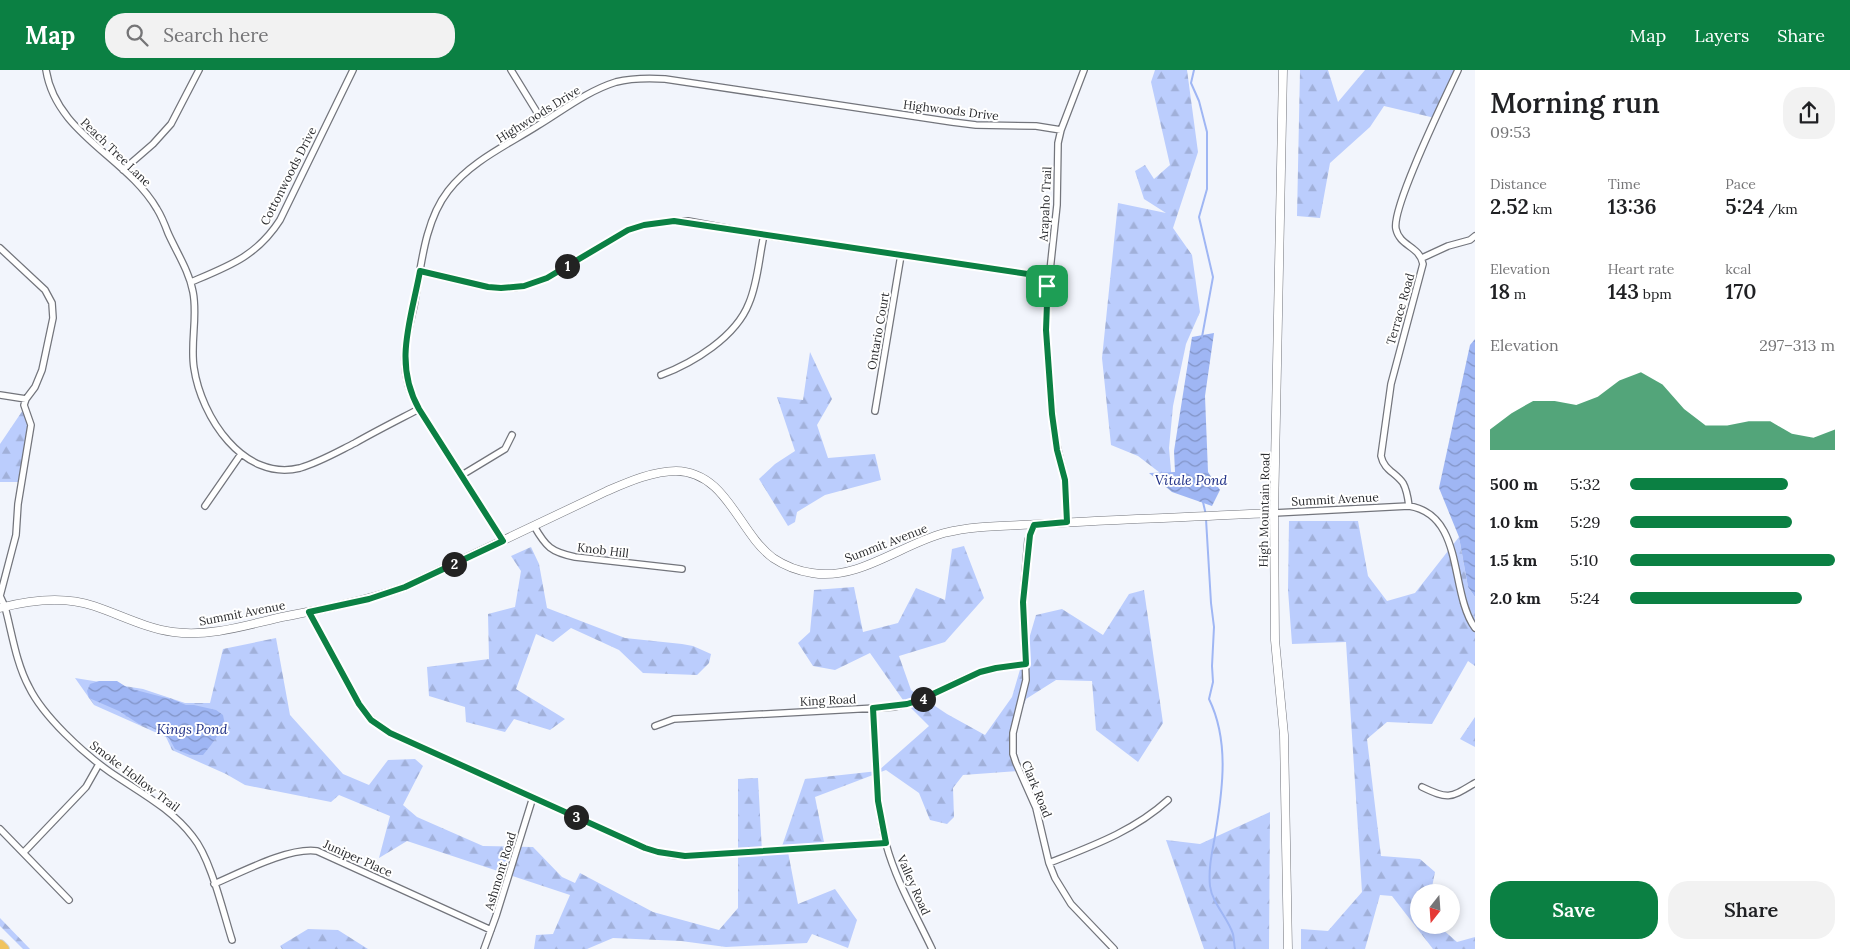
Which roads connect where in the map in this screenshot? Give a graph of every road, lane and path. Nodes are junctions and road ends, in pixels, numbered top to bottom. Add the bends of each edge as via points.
1 (46, 70) edge
2 (199, 70) edge
3 (353, 70) edge
4 (511, 70) edge
5 (634, 70) edge
6 (1084, 70) edge
7 (1283, 70) edge
8 (1458, 70) edge
9 (635, 78) junction
10 (543, 122) junction
11 (1061, 130) junction
12 (123, 170) junction
13 (764, 235) junction
14 (1475, 236) edge
15 (0, 248) edge
16 (901, 255) junction
17 (1422, 258) junction
18 (420, 271) junction
19 (1048, 277) junction
20 (191, 282) junction
21 (660, 375) dead end
22 (0, 395) edge
23 (26, 399) junction
24 (419, 409) junction
25 (875, 411) dead end
26 (512, 435) dead end
27 (242, 454) junction
28 (462, 475) junction
29 (205, 506) dead end
30 (1409, 506) junction
31 (1274, 513) junction
32 (1067, 522) junction
33 (1034, 525) junction
34 (534, 526) junction
35 (503, 541) junction
36 (682, 569) dead end
37 (2, 608) edge
38 (309, 612) junction
39 (1475, 628) edge
40 (1026, 664) junction
41 (873, 708) junction
42 (655, 726) dead end
43 (99, 764) junction
44 (1475, 783) edge
45 (1422, 788) dead end
46 (533, 798) junction
47 (1168, 800) dead end
48 (0, 829) edge
49 (886, 843) junction
50 (24, 852) junction
51 (1049, 863) junction
52 (214, 884) junction
53 (69, 900) dead end
54 (491, 930) junction
55 (232, 940) dead end
56 (0, 945) edge
57 (4, 949) edge
58 (484, 949) edge
59 (932, 949) edge
60 (1114, 949) edge
61 (1288, 949) edge

1 - 12 street, Peach Tree Lane via 55,99 67,118
2 - 12 street via 171,124
3 - 20 street, Cottonwoods Drive via 273,231 243,258
4 - 10 street
5 - 9 street
6 - 11 street, Arapaho Trail
7 - 31 street, High Mountain Road
8 - 17 street, Terrace Road via 1419,156 1396,218 1399,237
9 - 10 street, Highwoods Drive via 591,93
9 - 11 street, Highwoods Drive via 665,79 976,125 1036,126
10 - 18 street, Highwoods Drive via 476,164 456,182 434,216
11 - 19 street, Arapaho Trail via 1055,232
12 - 20 street, Peach Tree Lane via 158,210
13 - 16 street
13 - 18 street via 688,222 644,225 616,236 547,278 512,288 488,287
13 - 21 street via 753,292 737,325 679,368
14 - 17 street
15 - 23 street via 45,290 53,310 42,370
16 - 19 street
16 - 25 street, Ontario Court
17 - 30 street, Terrace Road via 1422,270 1390,384 1381,456 1385,467 1406,488
18 - 24 street, Highwoods Drive via 404,361 408,385
19 - 32 street, Arapaho Trail via 1046,330 1050,395 1054,433 1065,480
20 - 27 street, Peach Tree Lane via 195,306 192,354 197,383 215,423
22 - 23 street
23 - 37 street, Smoke Hollow Trail via 25,410 31,425 16,535 0,596
24 - 27 street, Peach Tree Lane via 301,467 271,468 259,465
24 - 28 street, Highwoods Drive
26 - 28 street via 505,449
27 - 29 street
28 - 35 street, Highwoods Drive
30 - 31 street, Summit Avenue
30 - 39 street, Summit Avenue via 1424,510 1444,530 1466,612
31 - 32 street, Summit Avenue
31 - 61 street, High Mountain Road via 1275,640 1284,735
32 - 33 street, Summit Avenue
33 - 34 street, Summit Avenue via 978,528 943,534 850,570 813,573 797,570 773,557 712,484 694,474 674,471 615,487
33 - 40 street, Clark Road via 1028,540 1024,584
34 - 35 street, Summit Avenue
34 - 36 street, Knob Hill via 545,545 561,554
35 - 38 street, Summit Avenue via 405,587 369,599
37 - 38 street, Summit Avenue via 32,601 76,602 158,630 191,634
37 - 43 street, Smoke Hollow Trail via 22,673 36,700 54,722
38 - 46 street via 371,720 390,733
40 - 41 street, King Road via 980,672 907,704
40 - 51 street, Clark Road via 1023,695 1013,733 1013,754 1038,814
41 - 42 street, King Road via 674,719
41 - 49 street, Valley Road via 878,801
43 - 50 street via 86,788
43 - 52 street, Smoke Hollow Trail via 160,805 186,829 200,847
44 - 45 street via 1452,796 1442,796
46 - 49 street via 645,848 671,855
46 - 54 street, Ashmont Road
47 - 51 street via 1129,829
48 - 50 street
49 - 59 street, Valley Road via 898,878
50 - 53 street
51 - 60 street, Clark Road via 1071,904
52 - 54 street, Juniper Place via 292,852 317,850
52 - 55 street, Smoke Hollow Trail
54 - 58 street, Ashmont Road
56 - 57 highway

